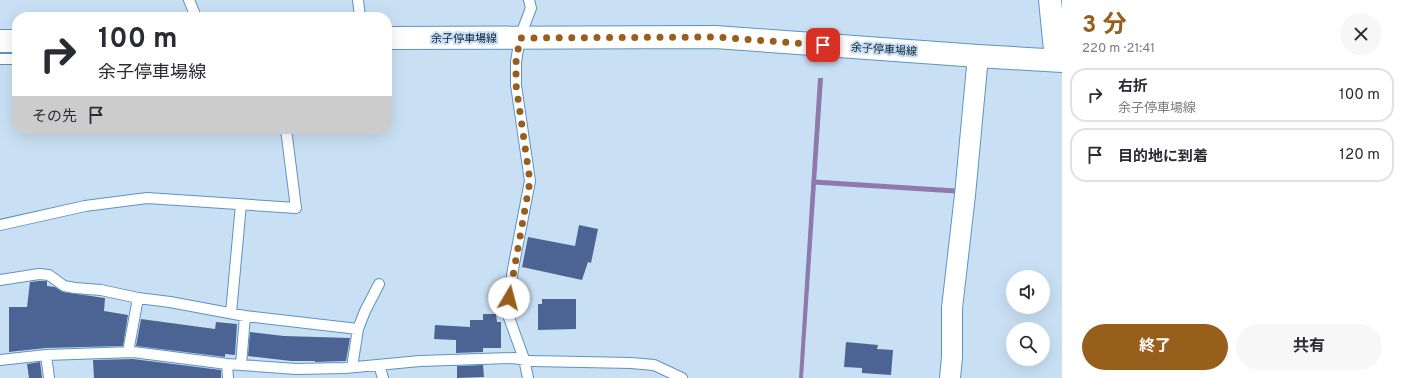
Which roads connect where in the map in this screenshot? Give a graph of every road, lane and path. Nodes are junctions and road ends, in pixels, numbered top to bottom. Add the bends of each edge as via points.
1 (189, 0) edge
2 (358, 0) edge
3 (529, 0) edge
4 (1050, 0) edge
5 (194, 12) edge
6 (359, 12) edge
7 (392, 38) edge
8 (520, 38) junction
9 (0, 41) edge
10 (12, 41) edge
11 (978, 56) junction
12 (0, 59) edge
13 (12, 59) edge
14 (1059, 61) edge
15 (287, 134) edge
16 (241, 204) junction
17 (0, 225) edge
18 (0, 280) edge
19 (379, 284) dead end
20 (138, 298) junction
21 (231, 313) junction
22 (245, 316) junction
23 (358, 329) junction
24 (128, 352) junction
25 (46, 355) junction
26 (524, 359) junction
27 (0, 360) edge
28 (227, 364) junction
29 (241, 365) junction
30 (379, 365) junction
31 (352, 367) junction
32 (49, 378) edge
33 (228, 378) edge
34 (383, 378) edge
35 (528, 378) edge
36 (682, 378) edge
37 (950, 378) edge

1 - 5 lane
2 - 6 lane
3 - 8 lane via 531,8
4 - 14 main road, 余子停車場線
7 - 8 main road, 余子停車場線
8 - 11 main road, 余子停車場線 via 715,37
8 - 26 lane via 516,85 530,181 507,312
9 - 10 main road
11 - 14 main road, 余子停車場線
11 - 37 street via 952,308
12 - 13 lane
15 - 16 lane via 296,208
16 - 17 lane via 147,198 85,206
16 - 21 lane
18 - 20 lane via 45,274 64,286
19 - 23 lane
20 - 21 lane
20 - 24 lane
21 - 22 lane
22 - 23 lane
22 - 29 lane
23 - 31 lane
24 - 25 lane
24 - 28 lane
25 - 27 lane
25 - 32 lane
26 - 30 lane via 420,361
26 - 35 lane
26 - 36 lane via 631,363 654,366
28 - 29 lane
28 - 33 lane
29 - 31 lane via 296,369
30 - 31 lane
30 - 34 lane

